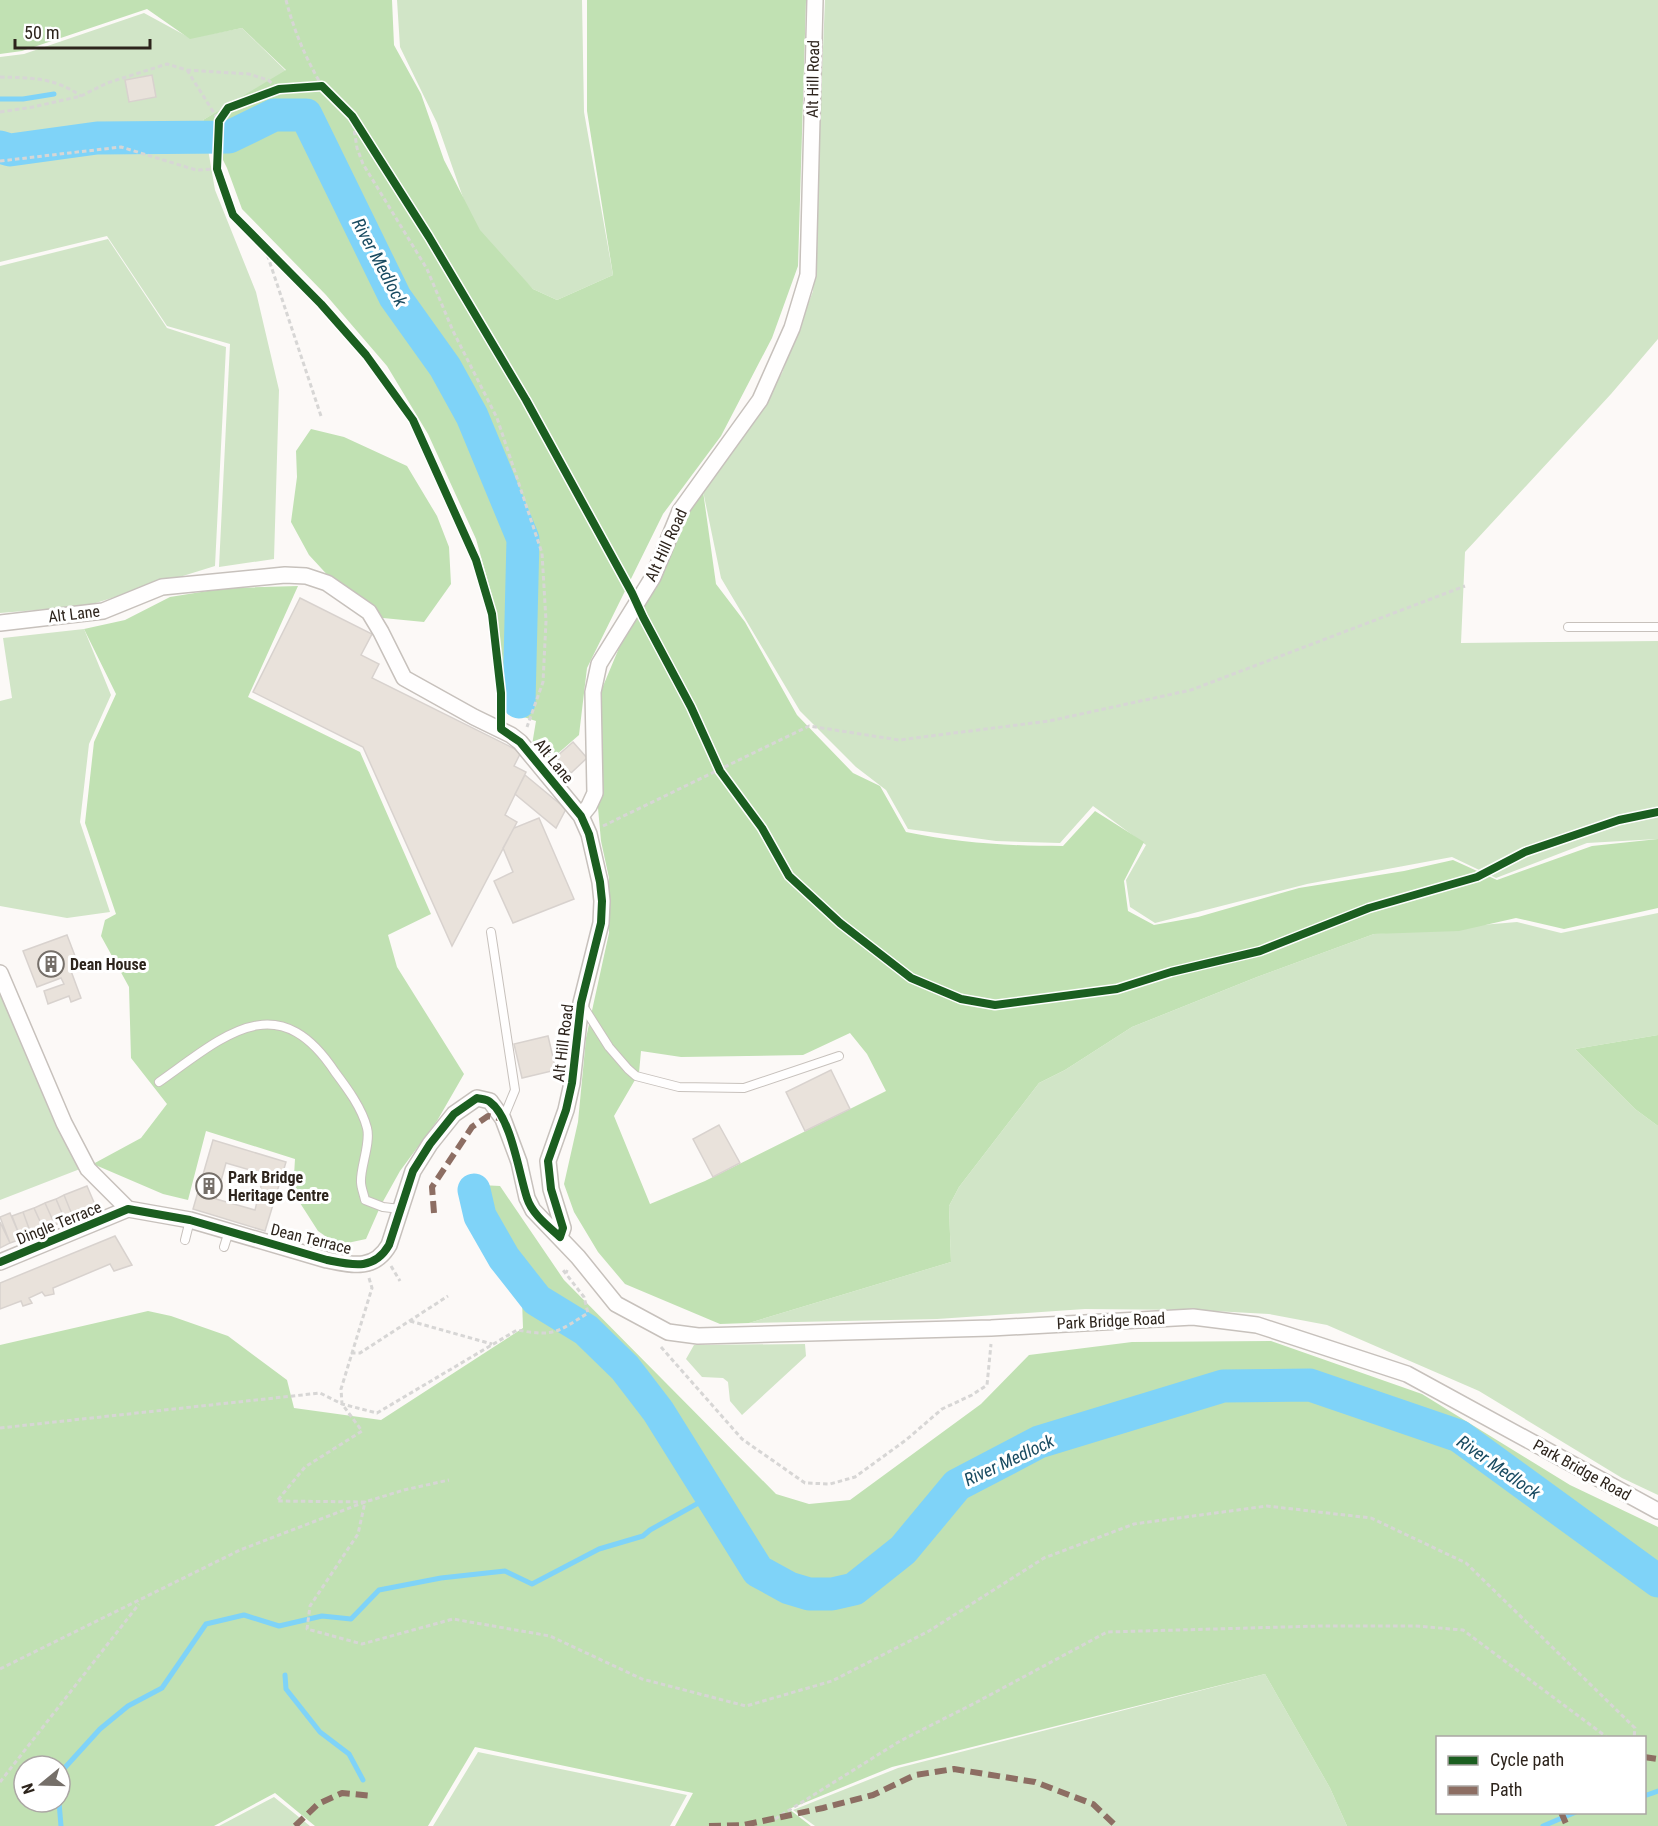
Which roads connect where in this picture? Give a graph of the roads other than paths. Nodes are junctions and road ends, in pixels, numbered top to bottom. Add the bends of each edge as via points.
1 (815, 0) edge
2 (0, 623) edge
3 (1568, 627) dead end
4 (1658, 627) edge
5 (581, 816) junction
6 (491, 932) dead end
7 (0, 972) edge
8 (581, 1003) junction
9 (839, 1056) dead end
10 (159, 1082) dead end
11 (503, 1119) junction
12 (128, 1209) junction
13 (400, 1209) junction
14 (190, 1220) junction
15 (229, 1231) junction
16 (560, 1237) junction
17 (185, 1240) dead end
18 (224, 1247) dead end
19 (0, 1262) edge
20 (1658, 1511) edge

1 - 5 street, Alt Hill Road via 808,275 792,328 760,400 680,511 653,577 598,664 593,692 595,793
2 - 5 street, Alt Lane via 103,611 162,587 306,576 327,583 369,612 404,678 520,742
3 - 4 lane
5 - 8 street, Alt Hill Road via 600,882 602,923
6 - 11 lane via 514,1090
7 - 12 street via 64,1123 88,1169
8 - 9 lane via 628,1070 636,1076 678,1086 744,1088
8 - 16 street, Alt Hill Road via 573,1083 548,1161 551,1189 563,1228
10 - 13 lane via 235,1031 266,1023 295,1029 326,1058 351,1094 368,1129 361,1180 365,1200
11 - 13 street, Dean Terrace via 490,1101 477,1098 454,1114 412,1171
11 - 16 street, Dean Terrace via 527,1198 533,1210
12 - 14 street, Dean Terrace
12 - 19 street, Dingle Terrace
13 - 15 street, Dean Terrace via 384,1254 366,1264 327,1260
14 - 15 street, Dean Terrace
14 - 17 lane
15 - 18 lane
16 - 20 street, Park Bridge Road via 616,1304 668,1332 698,1336 991,1328 1193,1317 1257,1325 1407,1374

